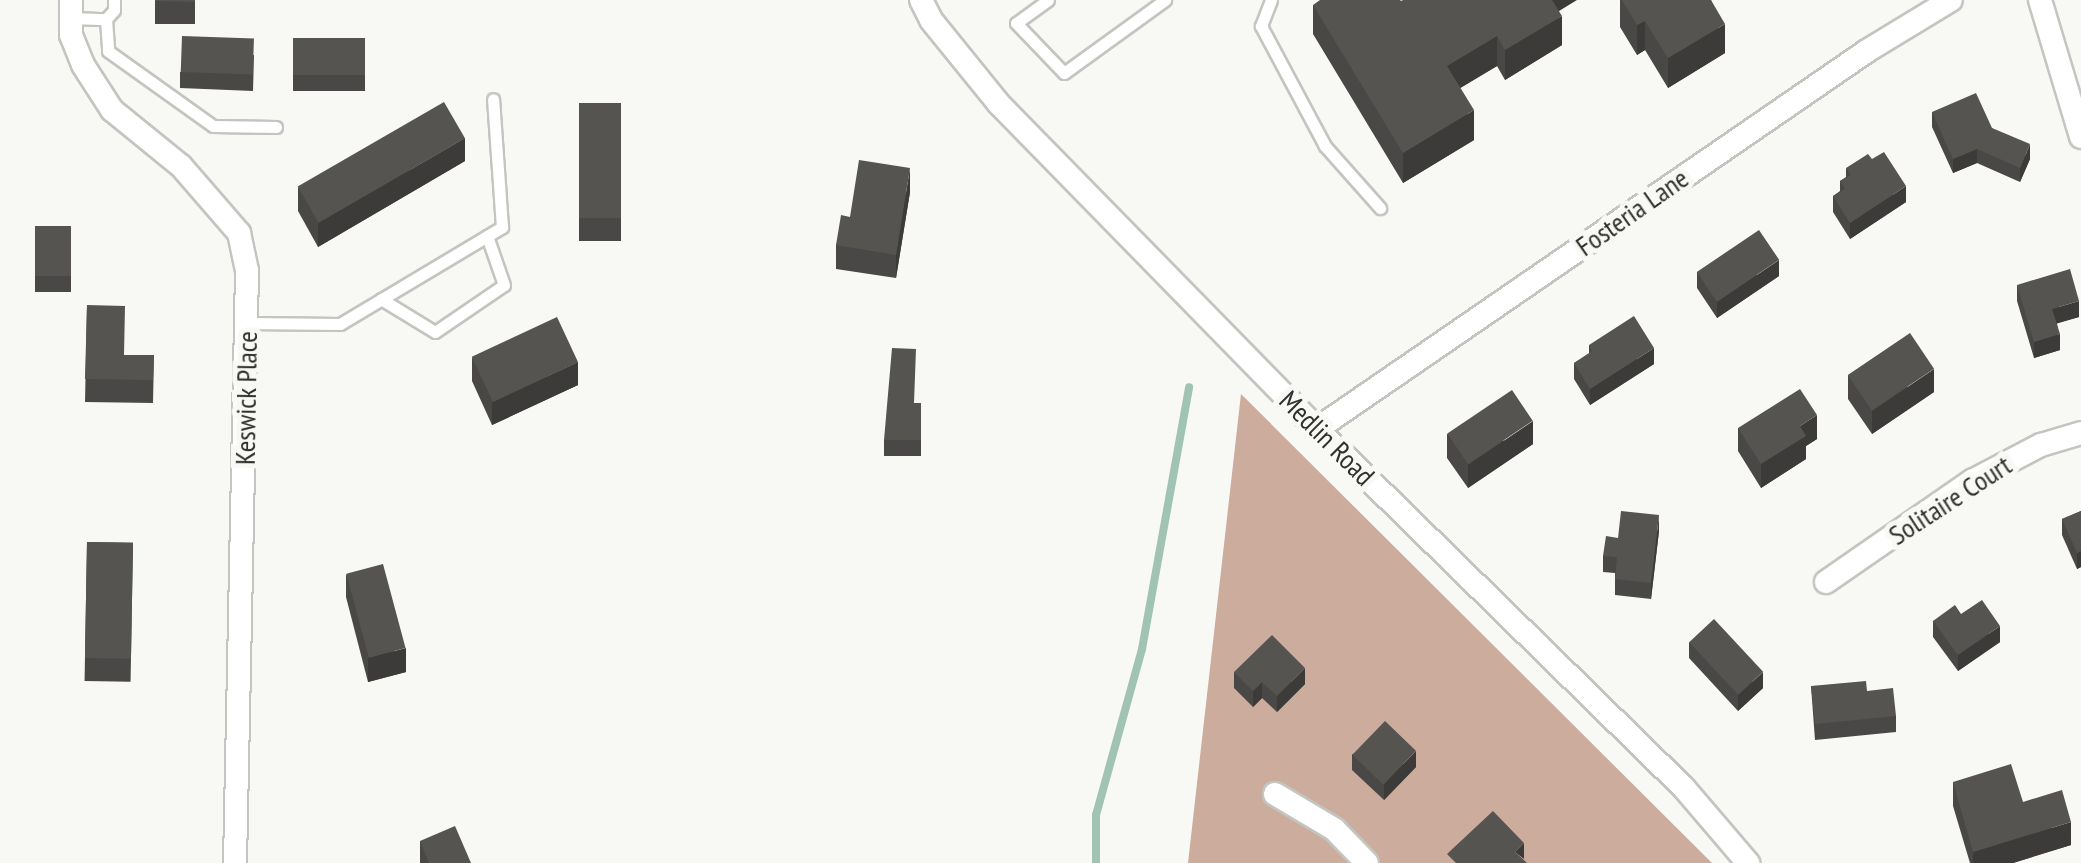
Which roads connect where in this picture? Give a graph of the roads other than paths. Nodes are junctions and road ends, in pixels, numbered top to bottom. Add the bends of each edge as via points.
1 (114, 0) edge
2 (921, 0) edge
3 (1048, 0) edge
4 (1165, 0) edge
5 (1271, 0) edge
6 (1951, 0) edge
7 (2040, 0) edge
8 (71, 9) edge
9 (106, 18) junction
10 (493, 99) dead end
11 (276, 127) dead end
12 (2081, 136) edge
13 (1380, 208) dead end
14 (487, 236) junction
15 (381, 299) junction
16 (247, 322) junction
17 (1317, 430) junction
18 (2081, 433) edge
19 (1826, 582) dead end
20 (1274, 794) dead end
21 (235, 863) edge
22 (1367, 863) edge
23 (1748, 863) edge

1 - 9 lane
2 - 17 street, Medlin Road via 999,104
3 - 4 lane via 1016,23 1064,73
5 - 13 lane via 1261,26 1326,146
6 - 17 street, Fosteria Lane via 1867,50
7 - 12 street
8 - 9 lane
8 - 16 street, Keswick Place via 71,35 83,65 112,110 180,166 240,233
9 - 11 lane via 108,50 213,126
10 - 14 lane via 502,227
14 - 15 lane
14 - 15 lane via 504,285 434,332
15 - 16 lane via 340,324
16 - 21 street, Keswick Place
17 - 23 street, Medlin Road via 1684,788
18 - 19 street, Solitaire Court via 2041,445 1972,481
20 - 22 street via 1334,829

